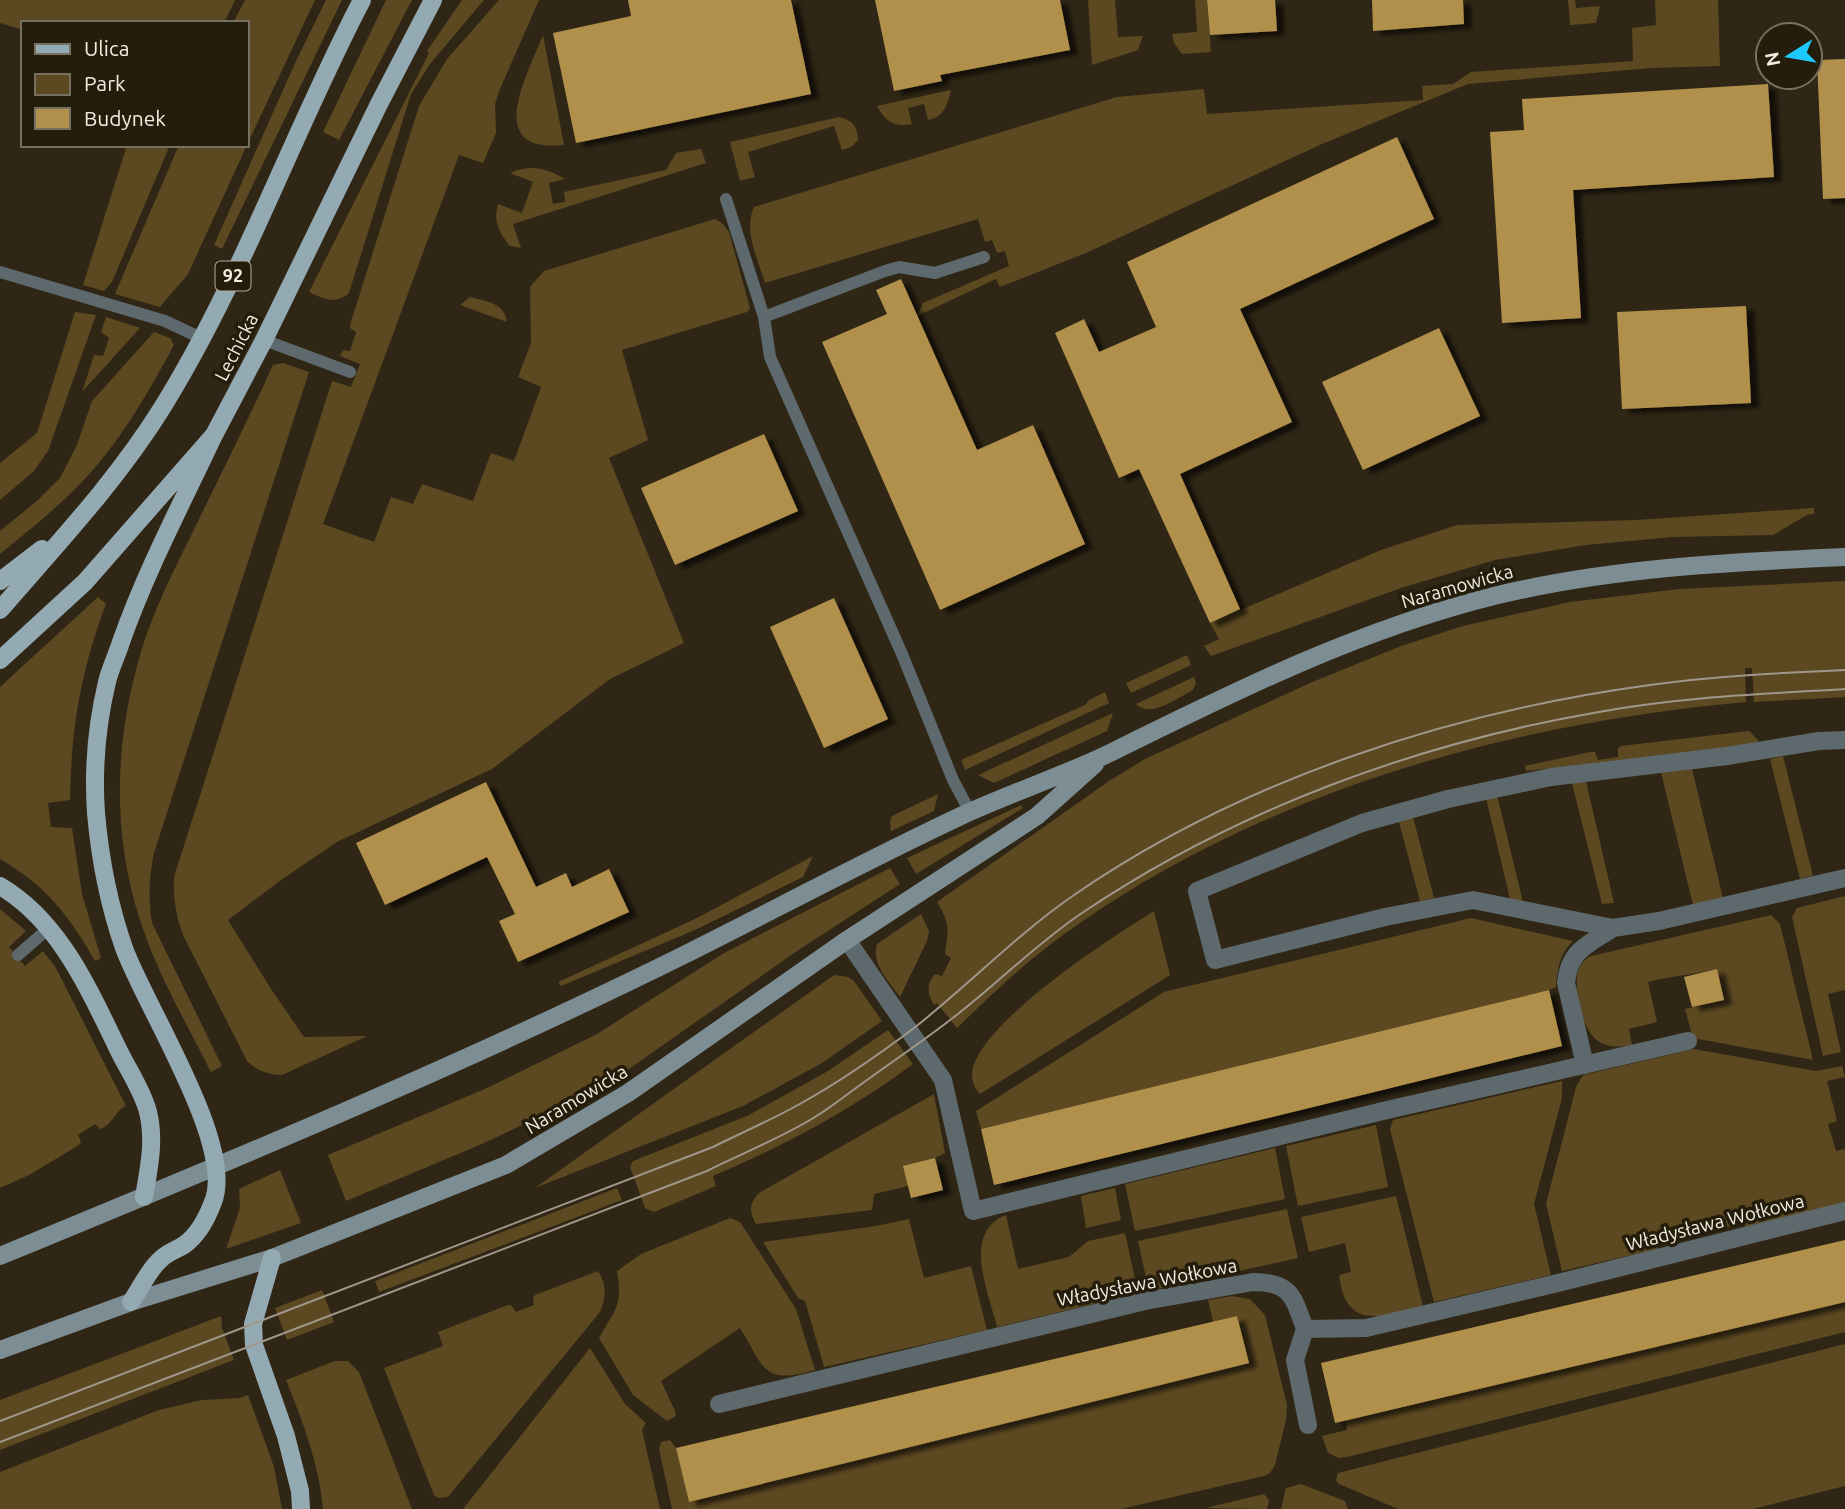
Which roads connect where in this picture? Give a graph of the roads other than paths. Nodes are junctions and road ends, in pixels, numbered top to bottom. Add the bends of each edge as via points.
1 (362, 0) edge
2 (433, 0) edge
3 (726, 199) dead end
4 (984, 257) dead end
5 (0, 272) edge
6 (764, 317) junction
7 (201, 338) junction
8 (264, 340) junction
9 (350, 372) dead end
10 (214, 435) junction
11 (68, 531) junction
12 (1845, 557) edge
13 (0, 581) edge
14 (0, 610) edge
15 (0, 660) edge
16 (1845, 740) edge
17 (1106, 755) junction
18 (970, 812) junction
19 (1845, 878) edge
20 (0, 886) edge
21 (49, 928) junction
22 (1613, 928) junction
23 (847, 940) junction
24 (18, 955) dead end
25 (1688, 1041) dead end
26 (1585, 1065) junction
27 (217, 1165) junction
28 (144, 1197) junction
29 (1845, 1211) edge
30 (0, 1256) edge
31 (272, 1258) junction
32 (131, 1302) junction
33 (1305, 1329) junction
34 (0, 1350) edge
35 (719, 1404) dead end
36 (1308, 1425) dead end
37 (301, 1509) edge

1 - 7 main road, Lechicka / 92
2 - 8 main road, Lechicka
3 - 6 lane
4 - 6 lane via 935,273 899,267
5 - 7 lane via 164,321
6 - 18 lane via 770,357
7 - 11 main road, Lechicka / 92 via 162,408 119,471
8 - 9 lane
8 - 10 main road, Lechicka
10 - 15 main road, Lechicka via 85,582
10 - 27 main road via 135,601 107,681 99,726 96,813 102,862 124,948 194,1091
11 - 13 main road
11 - 14 main road, Lechicka / 92
12 - 17 street, Naramowicka via 1603,576 1451,607 1349,643
16 - 22 street via 1542,778 1448,799 1362,823 1197,891 1215,960 1473,900
17 - 18 street, Naramowicka
17 - 23 street, Naramowicka via 1037,816
18 - 27 street, Naramowicka via 450,1066
19 - 22 street
20 - 21 main road
21 - 24 lane
21 - 28 main road via 93,997 148,1110 152,1155
22 - 26 street via 1575,953 1567,971
23 - 26 street via 943,1080 973,1211
23 - 31 street, Naramowicka via 628,1093 506,1165
25 - 26 street
27 - 28 street, Naramowicka
27 - 32 main road via 215,1200 201,1226 186,1244 160,1259
28 - 30 street, Naramowicka
29 - 33 street, Władysława Wołkowa via 1366,1328
31 - 32 street, Naramowicka
31 - 37 main road via 253,1324 254,1345 286,1436
32 - 34 street, Naramowicka
33 - 35 street, Władysława Wołkowa via 1286,1289 1270,1282 1252,1282 1145,1301
33 - 36 street via 1295,1360

